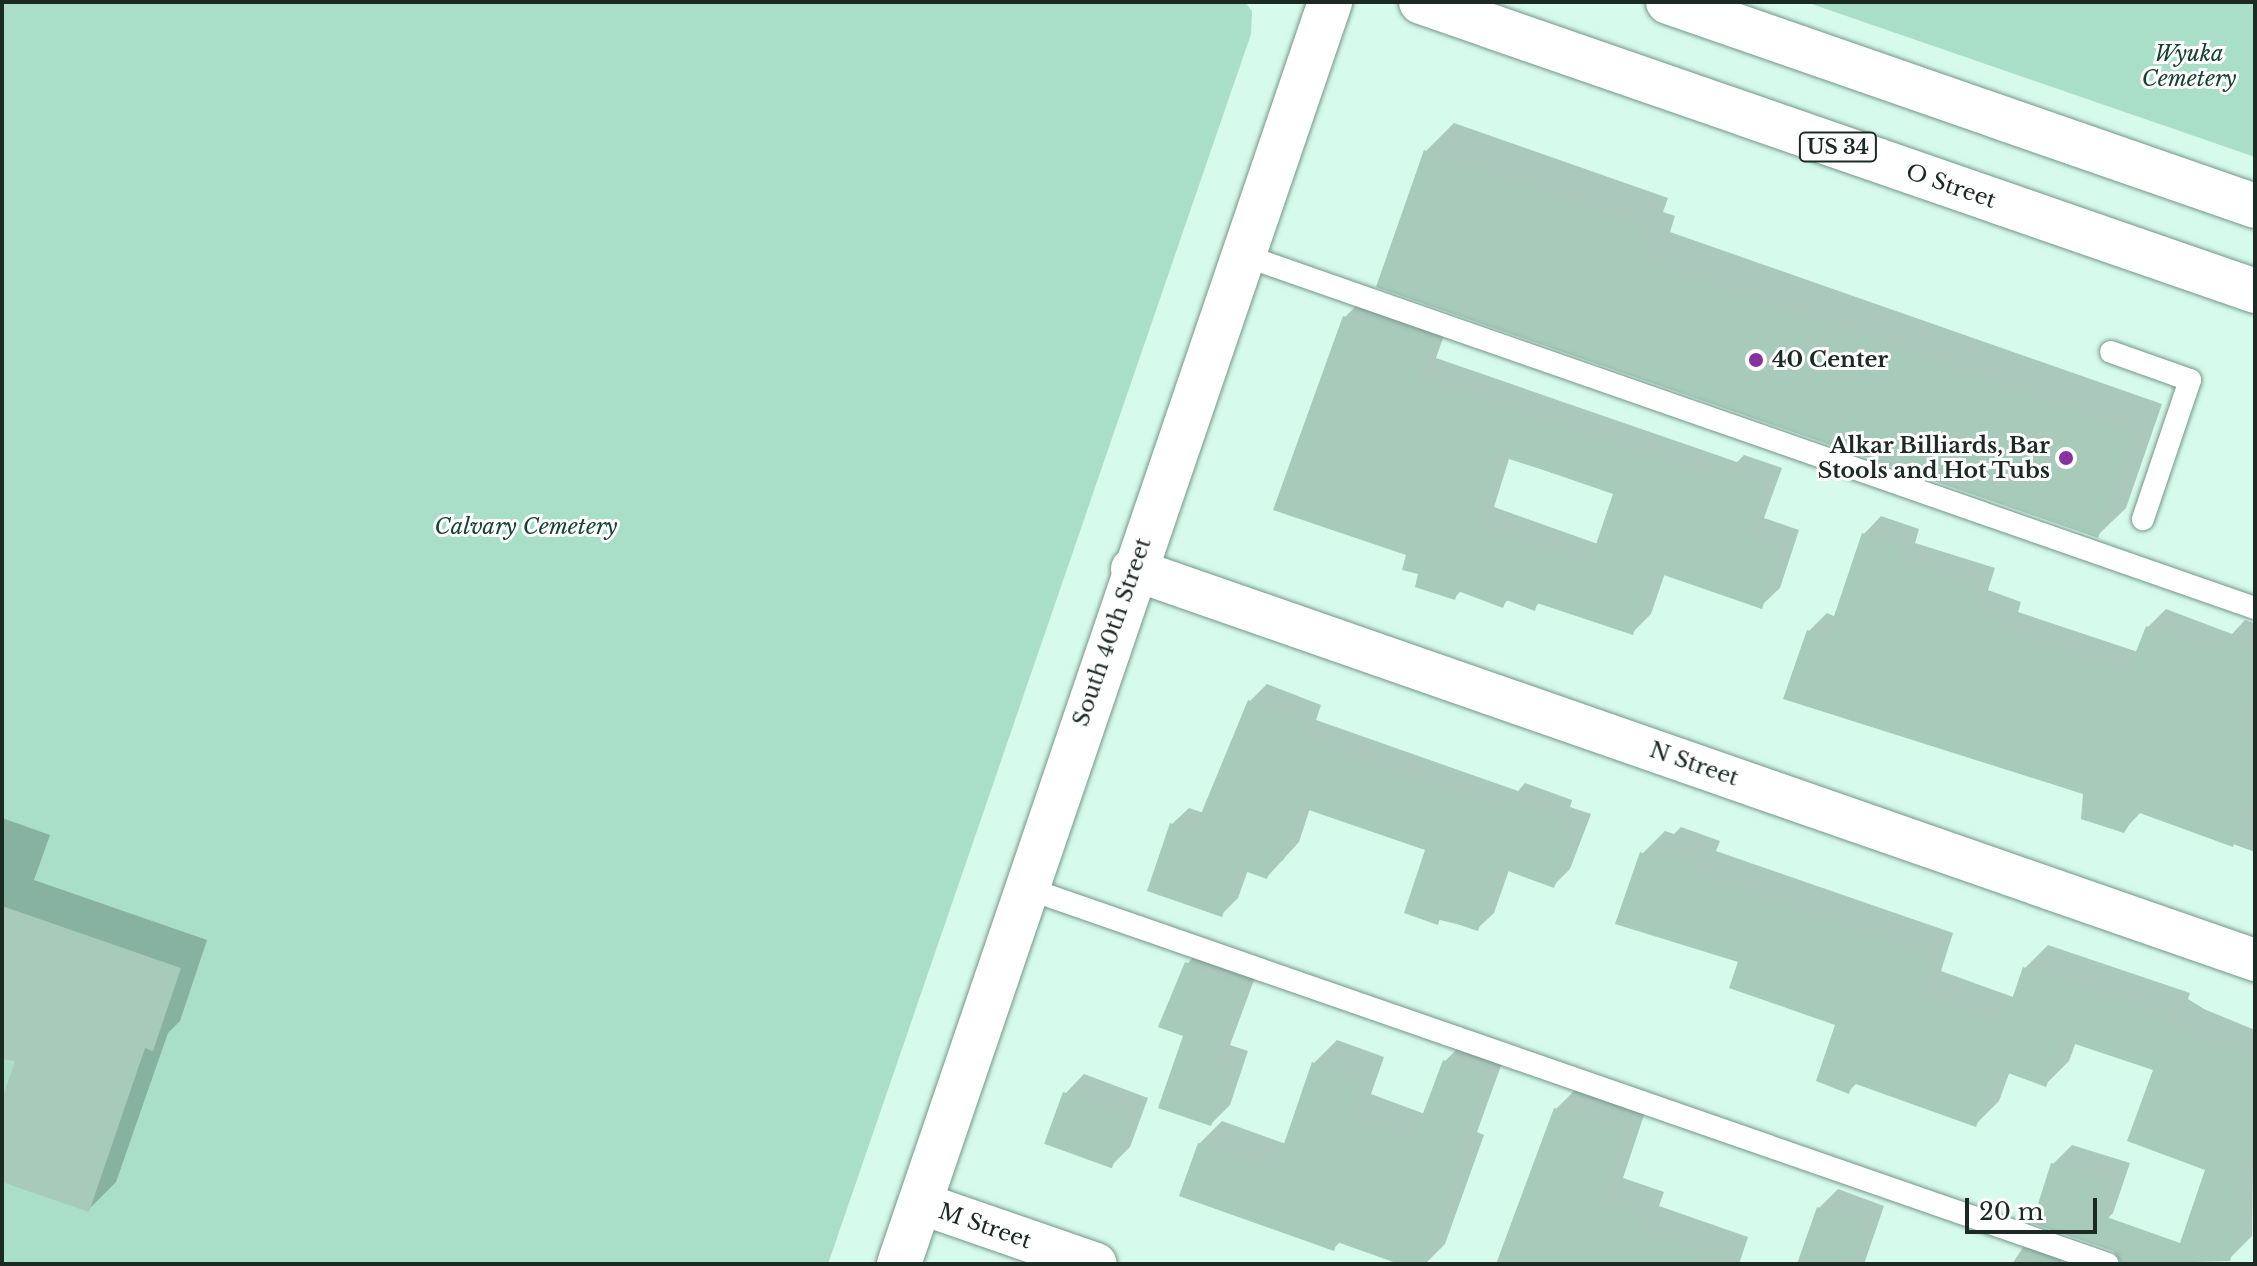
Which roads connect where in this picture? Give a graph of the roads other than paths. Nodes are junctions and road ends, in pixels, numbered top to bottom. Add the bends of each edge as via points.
1 (1330, 2) edge
2 (1421, 2) edge
3 (1668, 2) edge
4 (2255, 206) edge
5 (1240, 254) junction
6 (2255, 291) edge
7 (2111, 352) dead end
8 (2143, 519) dead end
9 (1132, 569) junction
10 (2255, 608) edge
11 (1026, 888) junction
12 (2255, 960) edge
13 (920, 1203) junction
14 (899, 1264) edge
15 (1096, 1264) edge
16 (2108, 1264) edge

1 - 5 main road, South 40th Street
2 - 6 main road, O Street / US 34
3 - 4 main road
5 - 9 main road, South 40th Street
5 - 10 lane
7 - 8 lane via 2190,380
9 - 11 main road, South 40th Street
9 - 12 street, N Street
11 - 13 main road, South 40th Street
11 - 16 lane
13 - 14 main road, South 40th Street
13 - 15 street, M Street

